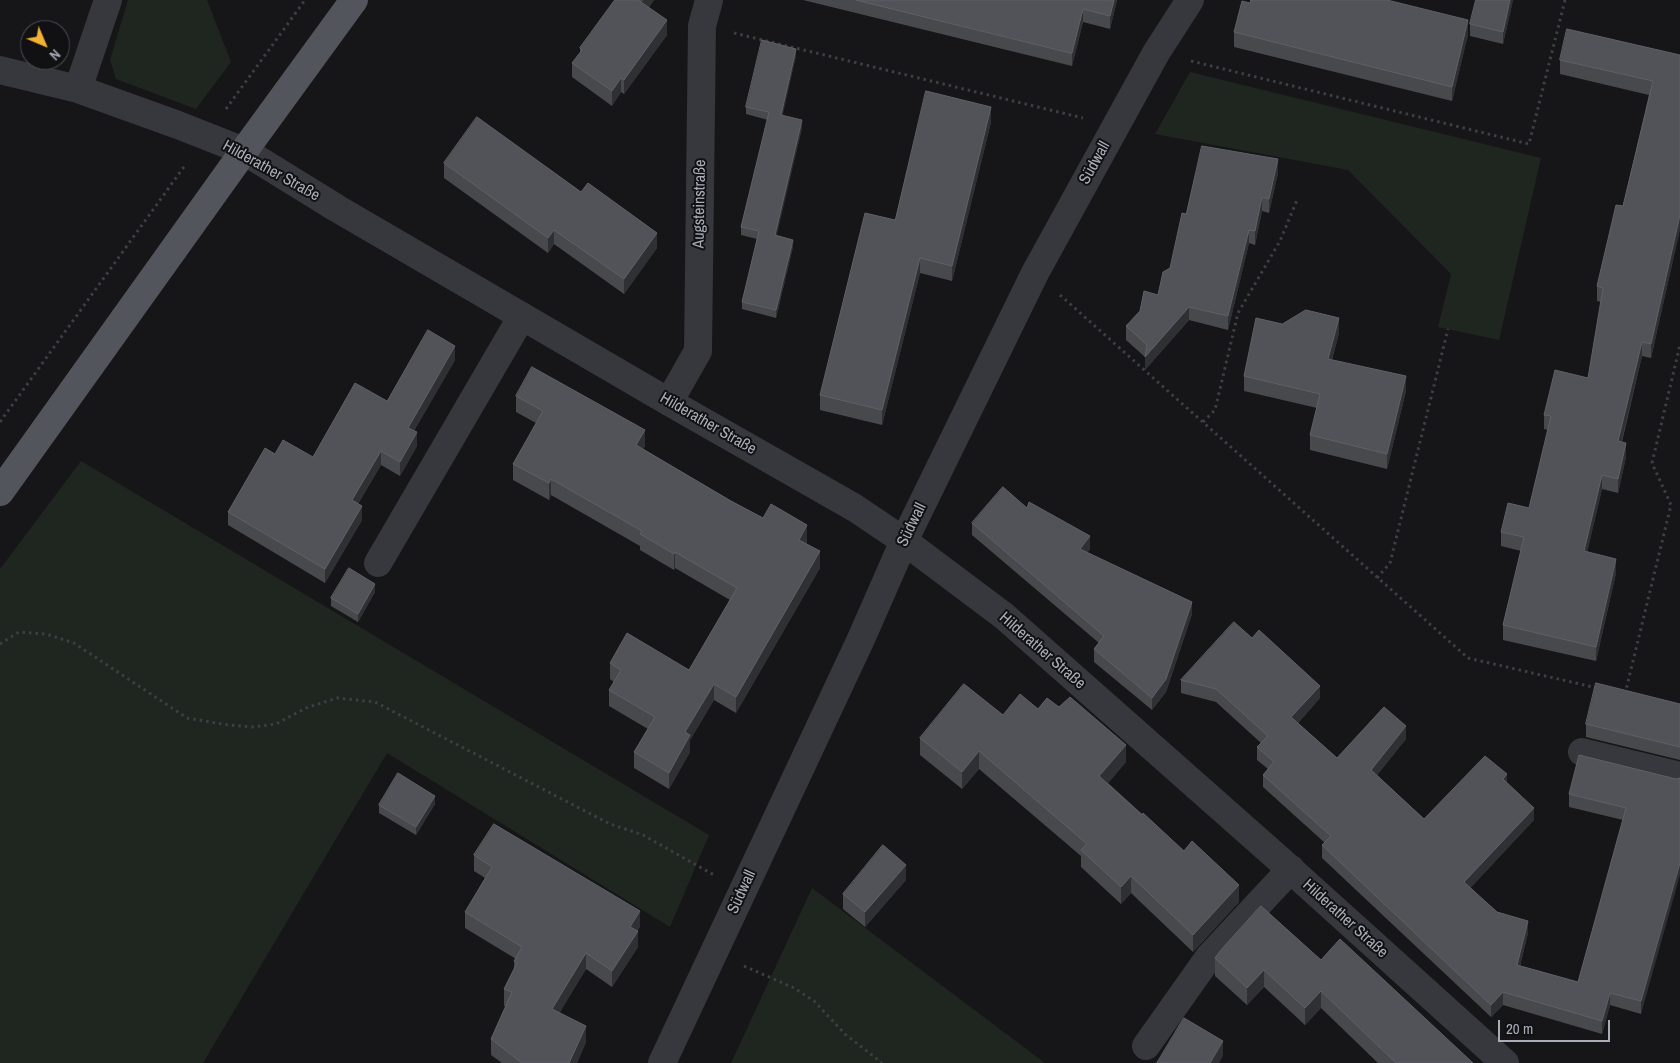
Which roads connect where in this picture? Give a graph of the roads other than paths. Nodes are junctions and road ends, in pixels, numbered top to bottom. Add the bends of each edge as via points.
1 (108, 0) edge
2 (354, 0) edge
3 (1190, 0) edge
4 (706, 13) edge
5 (0, 70) edge
6 (78, 89) junction
7 (244, 152) junction
8 (522, 316) junction
9 (669, 402) junction
10 (0, 492) edge
11 (904, 541) junction
12 (378, 563) dead end
13 (1582, 752) dead end
14 (1680, 776) edge
15 (1291, 869) junction
16 (1146, 1046) dead end
17 (662, 1063) edge
18 (1504, 1063) edge

1 - 6 street
2 - 7 main road
3 - 11 street, Südwall via 1156,53 1035,274
4 - 9 street, Augsteinstraße via 698,351
5 - 6 street, Hilderather Straße
6 - 7 street, Hilderather Straße
7 - 8 street, Hilderather Straße
7 - 10 main road
8 - 9 street, Hilderather Straße
8 - 12 street
9 - 11 street, Hilderather Straße via 855,508
11 - 15 street, Hilderather Straße via 1004,616
11 - 17 street, Südwall
13 - 14 street
15 - 16 street via 1210,957
15 - 18 street, Hilderather Straße

